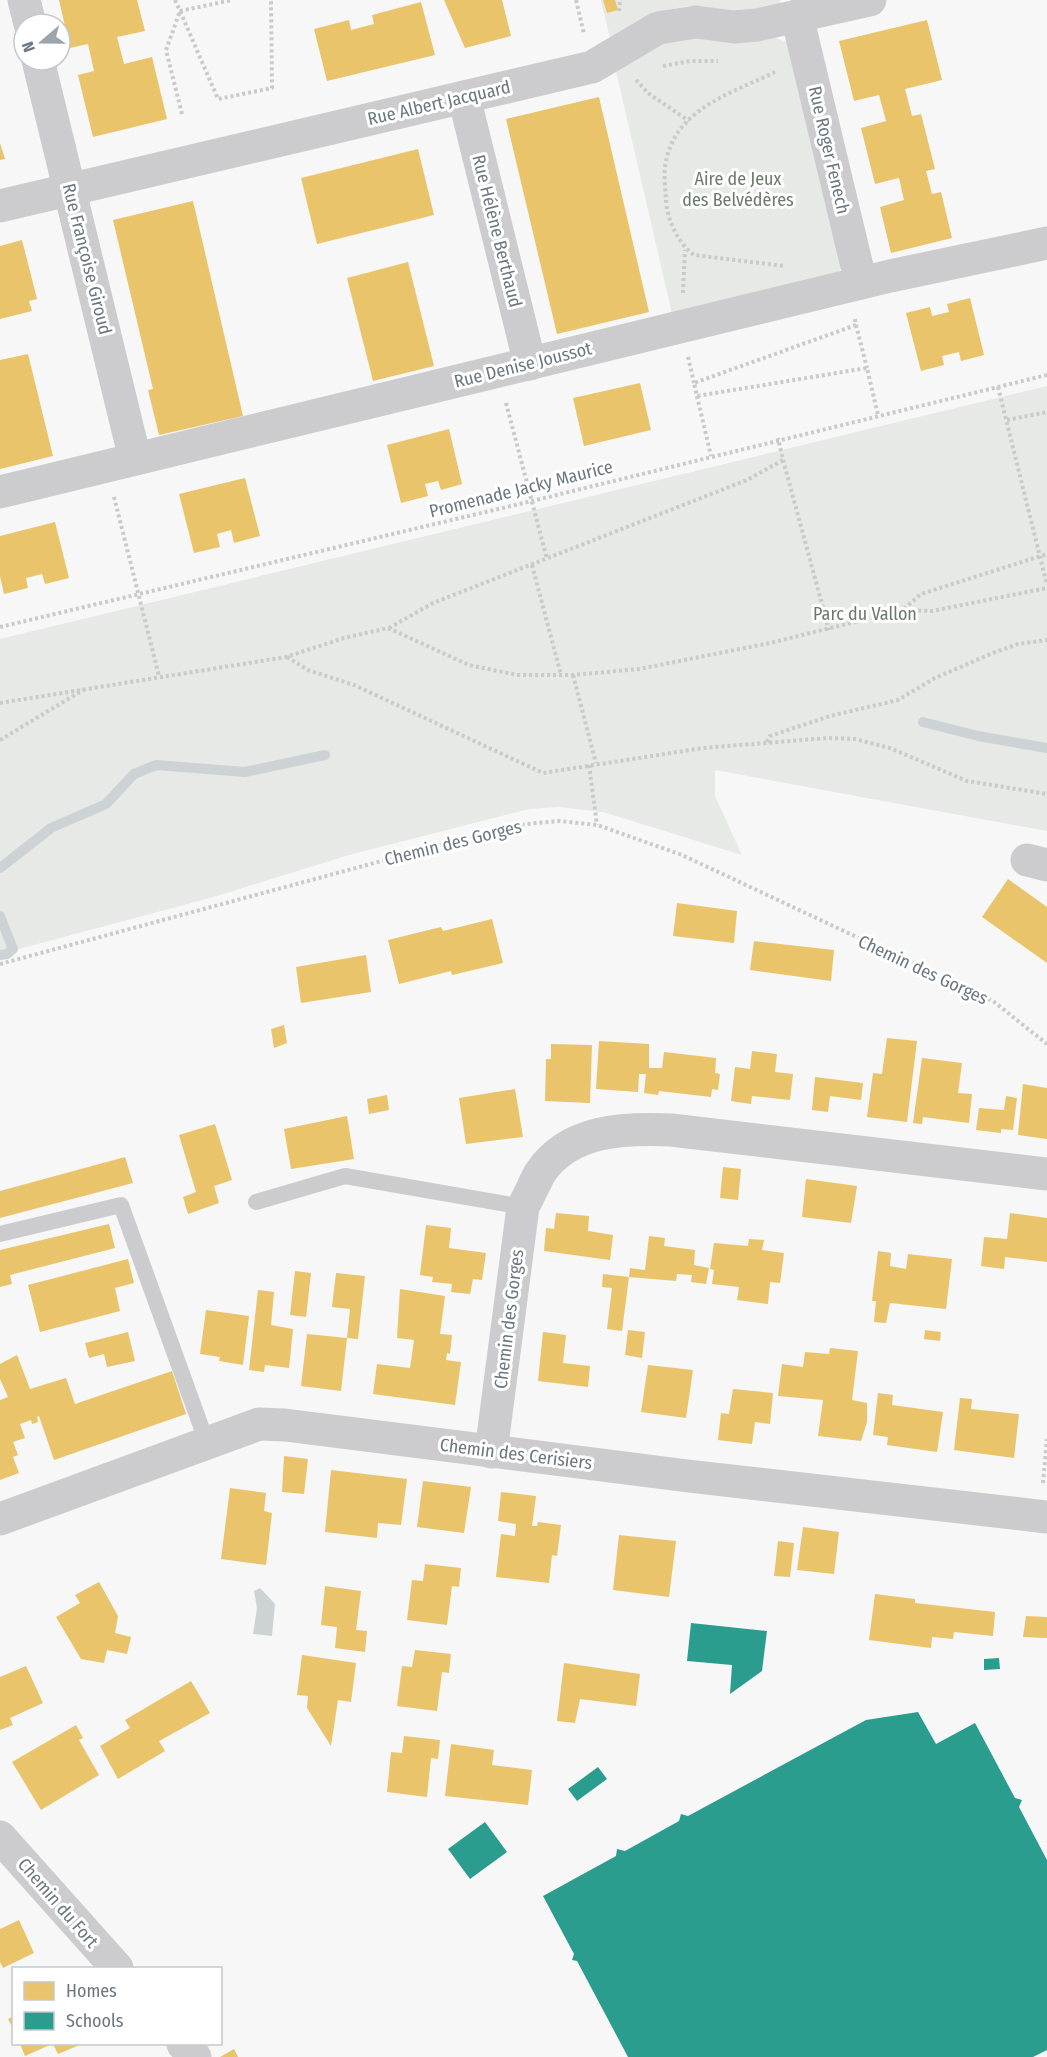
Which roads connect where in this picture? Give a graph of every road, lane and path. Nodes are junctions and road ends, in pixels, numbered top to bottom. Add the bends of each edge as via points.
1 (175, 0) edge
2 (232, 0) edge
3 (271, 0) edge
4 (576, 0) edge
5 (620, 0) edge
6 (870, 0) edge
7 (180, 11) junction
8 (619, 14) dead end
9 (797, 16) junction
10 (580, 17) dead end
11 (722, 61) dead end
12 (632, 68) junction
13 (655, 69) dead end
14 (41, 72) edge
15 (775, 72) dead end
16 (464, 97) junction
17 (182, 114) dead end
18 (689, 122) junction
19 (70, 189) junction
20 (0, 206) edge
21 (1047, 243) edge
22 (794, 268) dead end
23 (861, 284) junction
24 (854, 315) dead end
25 (856, 325) junction
26 (530, 364) junction
27 (867, 368) junction
28 (1047, 375) edge
29 (998, 387) junction
30 (697, 396) junction
31 (506, 400) dead end
32 (1047, 412) edge
33 (878, 415) junction
34 (1006, 420) junction
35 (778, 438) junction
36 (711, 456) junction
37 (135, 459) junction
38 (783, 460) junction
39 (0, 492) edge
40 (114, 496) dead end
41 (531, 501) junction
42 (1047, 554) edge
43 (1040, 556) junction
44 (547, 559) junction
45 (531, 565) junction
46 (1047, 586) edge
47 (138, 593) junction
48 (903, 609) junction
49 (0, 627) edge
50 (388, 628) junction
51 (829, 630) junction
52 (1047, 640) edge
53 (286, 657) junction
54 (561, 675) junction
55 (573, 675) junction
56 (159, 677) junction
57 (86, 688) junction
58 (0, 703) edge
59 (0, 739) edge
60 (766, 743) junction
61 (596, 763) junction
62 (589, 765) junction
63 (1047, 794) edge
64 (597, 825) junction
65 (0, 964) edge
66 (1047, 1044) edge
67 (1047, 1174) edge
68 (256, 1202) dead end
69 (523, 1207) junction
70 (0, 1234) edge
71 (1047, 1439) edge
72 (207, 1443) junction
73 (491, 1452) junction
74 (1043, 1517) edge
75 (0, 1518) edge
76 (0, 1837) edge
77 (116, 1967) edge
78 (185, 2045) edge
79 (195, 2057) edge

1 - 7 path
2 - 7 path
3 - 7 path via 272,88 218,99
4 - 10 path
5 - 8 path
6 - 9 street, Rue Albert Jacquard
7 - 17 path via 166,50
9 - 12 street, Rue Albert Jacquard via 734,27 696,22 658,28
9 - 23 street, Rue Roger Fenech
11 - 13 path via 690,61
12 - 16 street, Rue Albert Jacquard via 592,67
12 - 18 path via 648,93
14 - 19 street, Rue Françoise Giroud
15 - 18 path via 715,99
16 - 19 street, Rue Albert Jacquard
16 - 26 street, Rue Hélène Berthaud
18 - 22 path via 674,138 666,158 666,206 685,249 694,255
19 - 20 street, Rue Albert Jacquard
19 - 37 street, Rue Françoise Giroud
21 - 23 street, Rue Denise Joussot
23 - 26 street, Rue Denise Joussot
24 - 25 path
25 - 27 path
25 - 30 path via 694,383
26 - 37 street, Rue Denise Joussot
27 - 30 path
27 - 33 path
28 - 29 path, Promenade Jacky Maurice
29 - 33 path, Promenade Jacky Maurice
29 - 34 path
30 - 36 path
31 - 41 path
32 - 34 path
33 - 35 path, Promenade Jacky Maurice
34 - 43 path
35 - 36 path, Promenade Jacky Maurice
35 - 38 path
36 - 41 path, Promenade Jacky Maurice
37 - 39 street, Rue Denise Joussot
38 - 44 path via 747,480
38 - 51 path
40 - 47 path
41 - 44 path
41 - 47 path, Promenade Jacky Maurice
42 - 43 path
43 - 46 path
43 - 48 path via 921,594
44 - 45 path
45 - 50 path via 433,603
45 - 54 path
46 - 48 path via 932,611
47 - 49 path, Promenade Jacky Maurice
47 - 56 path
48 - 51 path
50 - 53 path
50 - 54 path via 469,665 517,675
51 - 55 path via 688,661
52 - 60 path via 993,653 934,678 898,700 808,723 770,736
53 - 56 path
53 - 62 path via 543,773
54 - 55 path
55 - 61 path
56 - 57 path
57 - 58 path
57 - 59 path
60 - 61 path
60 - 63 path via 855,739 890,748 967,781
61 - 62 path
62 - 64 path
64 - 65 path, Chemin des Gorges via 560,821 515,825
64 - 66 path, Chemin des Gorges via 691,859 993,1001
67 - 69 street, Chemin des Gorges via 633,1128 596,1134 564,1149 541,1172
68 - 69 lane via 345,1176
69 - 73 street, Chemin des Gorges
70 - 72 lane via 121,1205
71 - 74 path
72 - 73 street, Chemin des Cerisiers via 259,1424
72 - 75 street, Chemin des Cerisiers
73 - 74 street, Chemin des Cerisiers
76 - 77 street, Chemin du Fort
78 - 79 street

